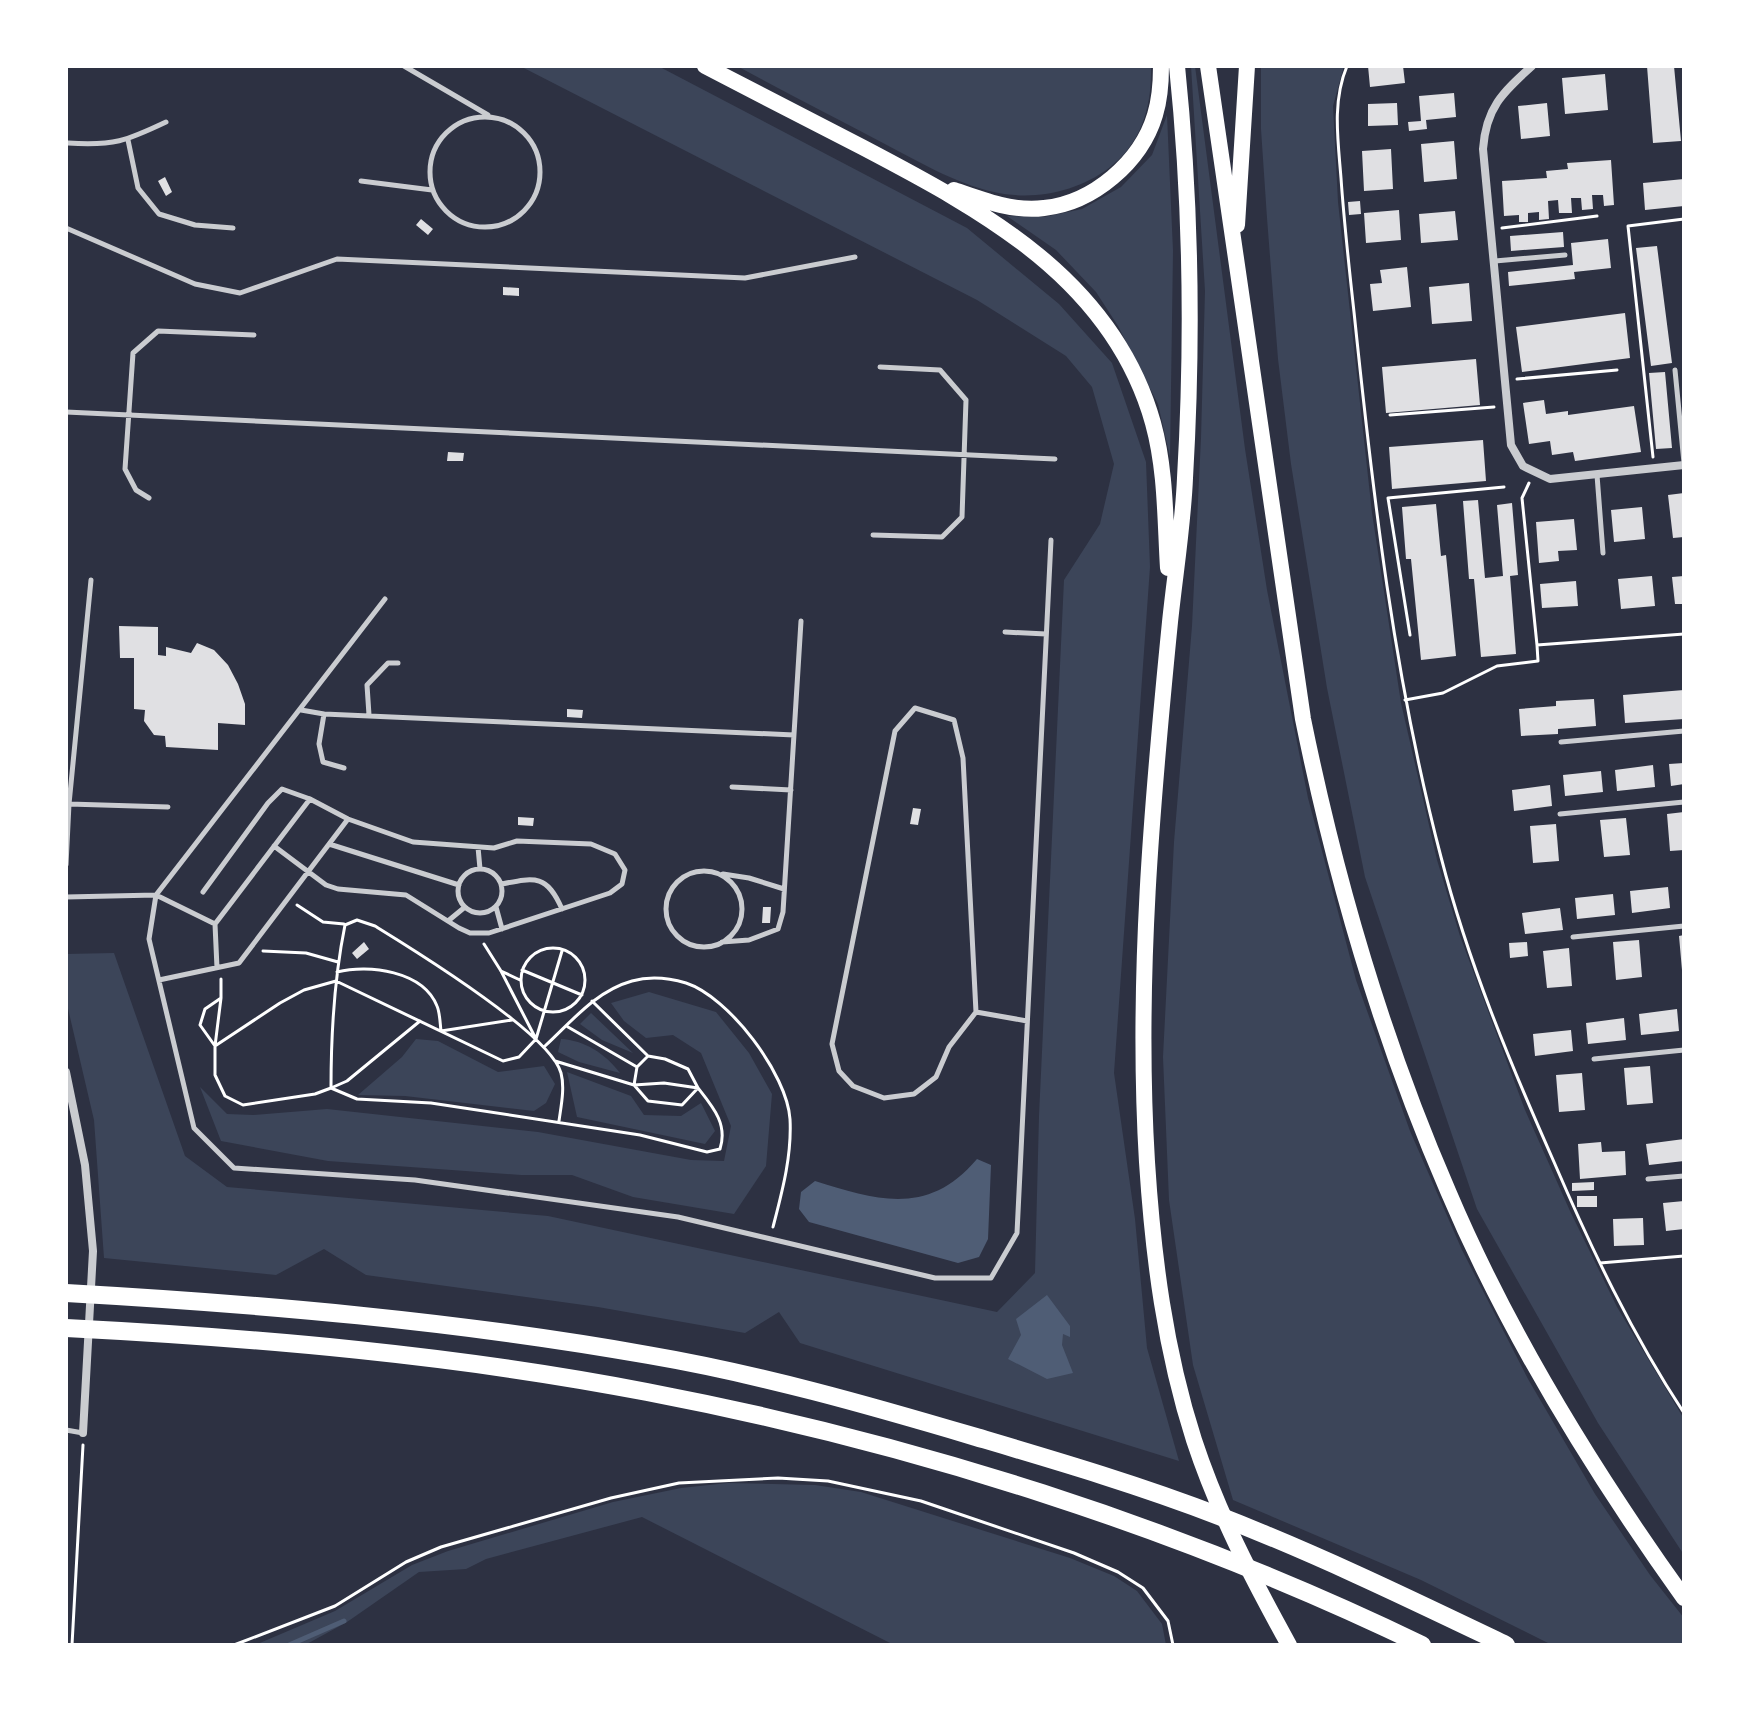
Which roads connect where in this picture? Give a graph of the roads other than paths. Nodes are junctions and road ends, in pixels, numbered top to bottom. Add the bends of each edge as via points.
1 (404, 66) edge
2 (705, 66) edge
3 (1161, 66) edge
4 (1177, 66) edge
5 (1208, 66) edge
6 (1247, 66) edge
7 (1532, 66) edge
8 (489, 116) junction
9 (166, 122) dead end
10 (128, 140) junction
11 (68, 143) dead end
12 (919, 177) junction
13 (361, 181) dead end
14 (432, 190) junction
15 (66, 228) edge
16 (233, 228) dead end
17 (1565, 255) dead end
18 (855, 257) dead end
19 (1235, 259) junction
20 (1494, 261) junction
21 (254, 335) dead end
22 (880, 367) dead end
23 (1675, 370) dead end
24 (66, 412) edge
25 (129, 415) junction
26 (964, 455) junction
27 (1055, 459) dead end
28 (1684, 464) edge
29 (1597, 474) junction
30 (149, 498) dead end
31 (873, 535) dead end
32 (1051, 540) dead end
33 (1603, 553) dead end
34 (91, 580) dead end
35 (385, 599) dead end
36 (801, 621) dead end
37 (1170, 622) junction
38 (1005, 632) dead end
39 (1046, 634) junction
40 (398, 663) dead end
41 (300, 710) junction
42 (324, 714) junction
43 (369, 715) junction
44 (1684, 731) edge
45 (794, 735) junction
46 (1561, 742) dead end
47 (344, 768) dead end
48 (732, 787) dead end
49 (791, 790) junction
50 (310, 799) junction
51 (1684, 802) edge
52 (69, 804) junction
53 (168, 807) dead end
54 (1560, 814) dead end
55 (348, 819) junction
56 (329, 844) junction
57 (274, 846) junction
58 (478, 847) junction
59 (66, 848) edge
60 (66, 865) edge
61 (480, 869) junction
62 (308, 872) junction
63 (715, 873) junction
64 (502, 884) junction
65 (459, 885) junction
66 (784, 889) junction
67 (203, 892) dead end
68 (156, 895) junction
69 (66, 897) edge
70 (465, 907) junction
71 (496, 907) junction
72 (562, 909) junction
73 (448, 921) junction
74 (215, 924) junction
75 (1684, 926) edge
76 (502, 929) junction
77 (1573, 937) dead end
78 (722, 942) junction
79 (217, 968) junction
80 (159, 980) junction
81 (976, 1012) junction
82 (1027, 1021) junction
83 (1684, 1050) edge
84 (1594, 1059) dead end
85 (66, 1072) edge
86 (1684, 1176) edge
87 (1648, 1179) dead end
88 (66, 1293) edge
89 (66, 1328) edge
90 (66, 1430) edge
91 (83, 1433) joint
92 (1684, 1598) edge
93 (1289, 1645) edge
94 (1422, 1645) edge
95 (1506, 1645) edge

1 - 8 lane
2 - 12 highway
3 - 12 highway via 1155,115 1132,158 1115,176 1069,203 1042,209 1005,206
4 - 37 highway via 1189,327 1185,481
5 - 19 highway
6 - 19 highway
7 - 20 street via 1494,105 1485,127
8 - 14 lane via 470,118 441,138 431,163
8 - 14 lane via 507,120 534,144 540,162 538,189 524,213 490,228 472,226 455,219
9 - 10 lane
10 - 11 lane via 101,146
10 - 16 lane via 138,188 159,214 195,225
12 - 37 highway via 1051,263 1103,321 1122,353 1148,410 1162,462
13 - 14 lane
15 - 18 lane via 195,284 240,293 337,259 745,278
17 - 20 lane
19 - 92 highway via 1303,719 1322,812 1374,997 1448,1193 1494,1287 1566,1420
20 - 29 street via 1511,445 1523,466 1550,479
21 - 25 lane via 158,331 133,353
22 - 26 lane via 940,370 966,400
23 - 28 lane
24 - 25 lane
25 - 26 lane
25 - 30 lane via 125,469 136,490
26 - 27 lane
26 - 31 lane via 962,517 942,537
28 - 29 street
29 - 33 lane
32 - 39 lane
34 - 52 lane
35 - 41 lane
36 - 45 lane
37 - 93 highway via 1143,963 1151,1216 1172,1361 1194,1438 1235,1546
38 - 39 lane
39 - 82 lane
40 - 43 lane via 388,663 367,685
41 - 42 lane
41 - 68 lane
42 - 43 lane
42 - 47 lane via 319,744 323,762
43 - 45 lane
44 - 46 lane
45 - 49 lane
48 - 49 lane
49 - 66 lane
50 - 55 lane
50 - 57 lane
50 - 67 lane via 282,789
51 - 54 lane
52 - 53 lane
52 - 59 lane
55 - 56 lane
55 - 58 lane via 413,842
56 - 62 lane
56 - 65 lane
57 - 62 lane
57 - 74 lane
58 - 61 lane
58 - 72 lane via 517,841 591,844 615,854 625,870 622,884
59 - 60 lane
61 - 64 lane via 494,873
61 - 65 lane via 467,873
62 - 73 lane via 338,889 406,895
62 - 79 lane via 239,963
63 - 66 lane
63 - 78 lane via 727,879 741,899 739,924
63 - 78 lane via 703,871 680,880 667,900 666,913 669,925 686,942
64 - 71 lane
64 - 72 lane via 542,882 554,890
65 - 70 lane
66 - 78 lane via 778,929 749,940
68 - 69 lane
68 - 74 lane
68 - 80 lane via 149,939
70 - 71 lane via 484,913
70 - 73 lane
71 - 76 lane
72 - 76 lane
73 - 76 lane via 470,933
74 - 79 lane
75 - 77 lane
79 - 80 lane
80 - 82 lane via 194,1128 234,1168 415,1180 678,1217 935,1278 991,1278 1017,1233
81 - 81 lane via 949,1047 936,1077 914,1094 884,1098 853,1086 839,1071 832,1044 895,731 915,708 954,720 963,758
81 - 82 lane
83 - 84 lane
85 - 91 street via 85,1165 93,1251
86 - 87 lane
88 - 95 highway via 406,1320 651,1355 767,1380 1061,1462 1219,1516
89 - 94 highway via 399,1355 645,1391 758,1415 1050,1496 1207,1552
90 - 91 lane

